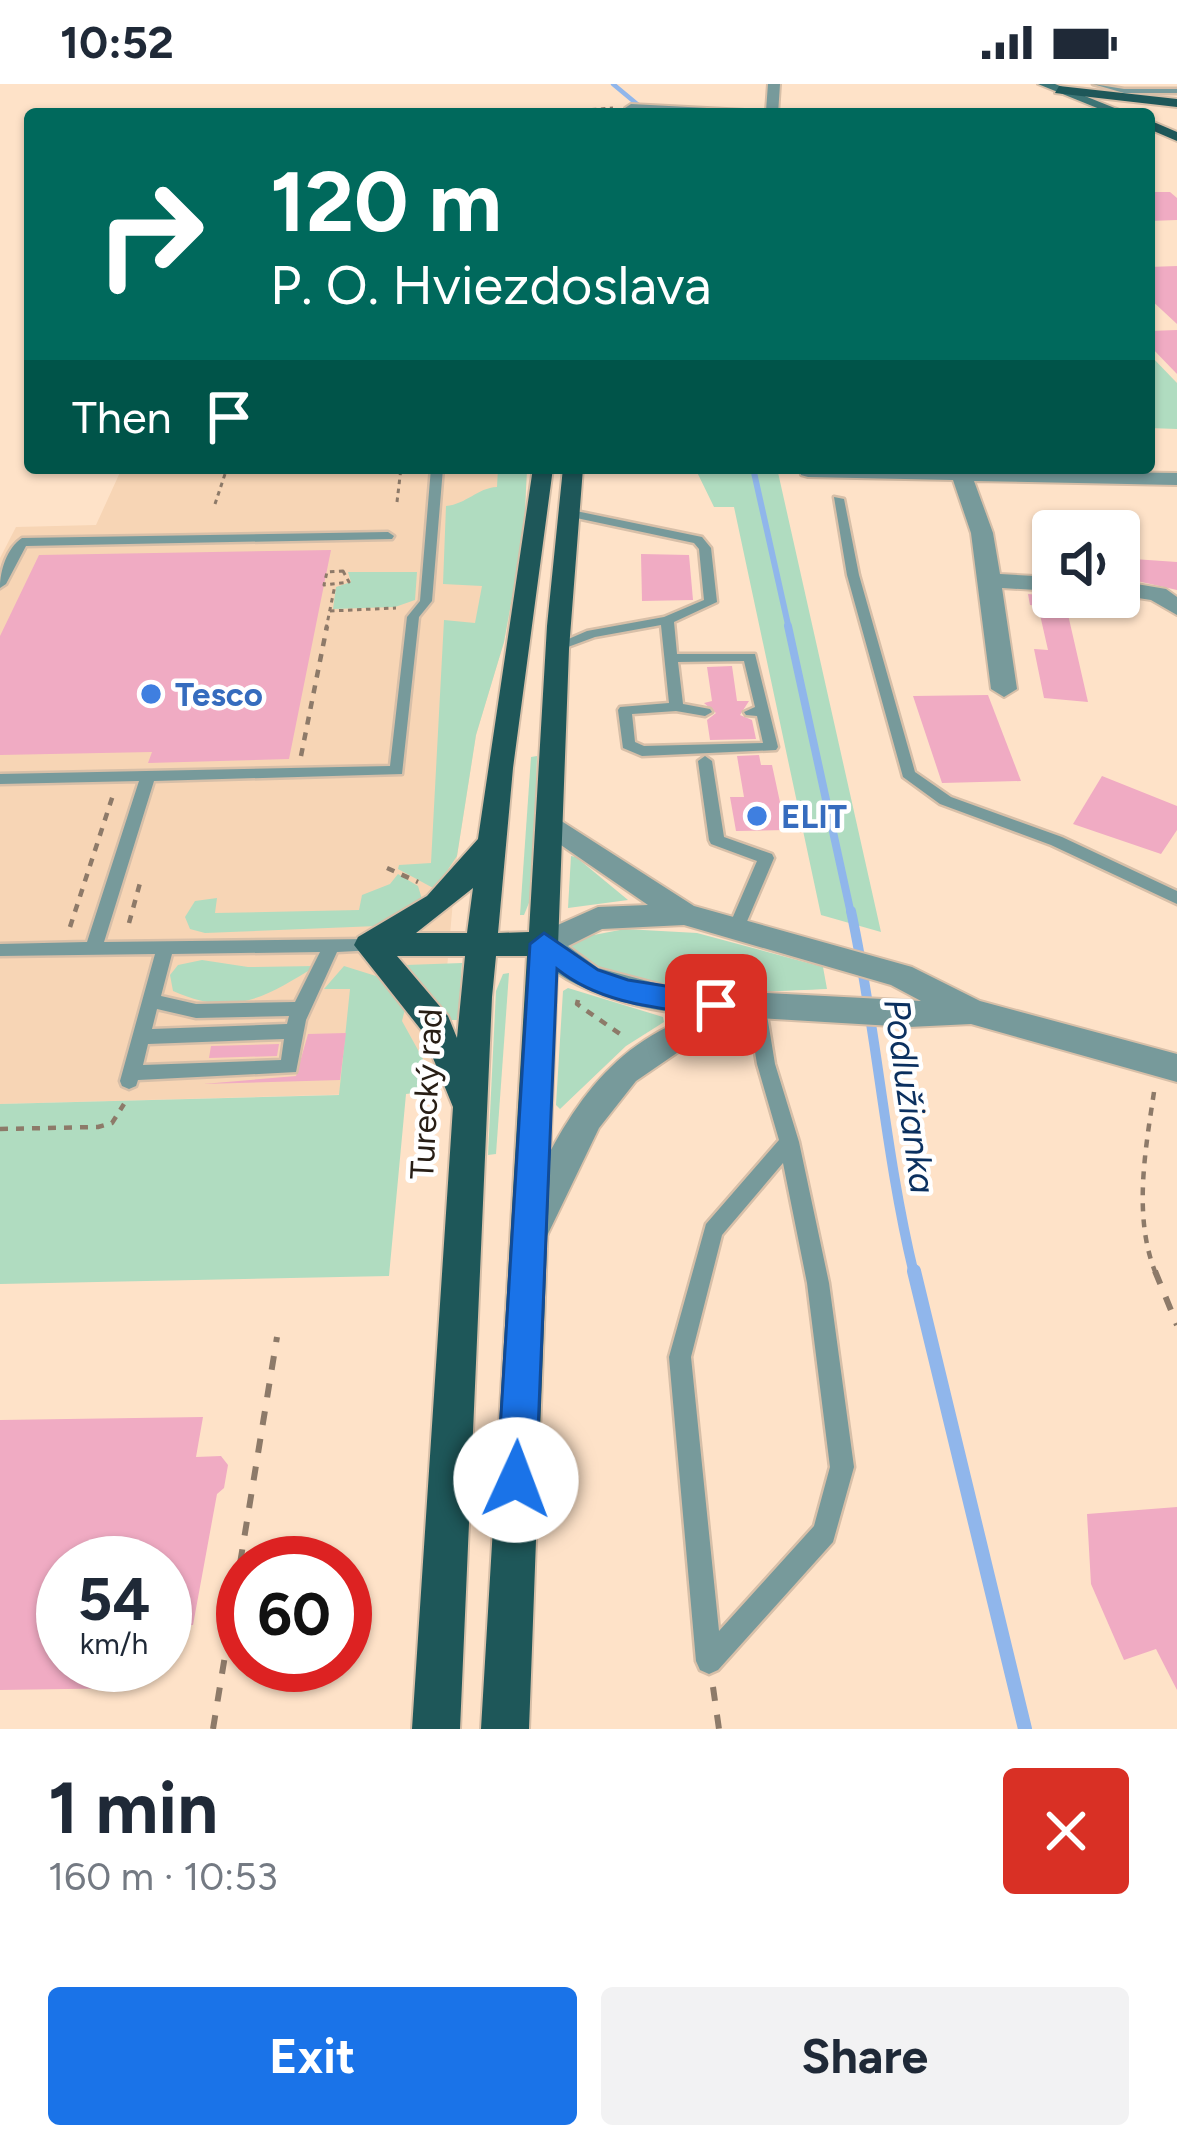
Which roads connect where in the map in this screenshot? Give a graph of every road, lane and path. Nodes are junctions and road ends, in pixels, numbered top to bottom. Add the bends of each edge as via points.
1 (1026, 84) edge
2 (1096, 84) edge
3 (1050, 89) edge
4 (1177, 91) edge
5 (1177, 104) edge
6 (631, 107) joint
7 (617, 108) edge
8 (664, 108) edge
9 (1059, 108) dead end
10 (1087, 108) edge
11 (1103, 108) edge
12 (1177, 115) edge
13 (1176, 137) edge
14 (225, 474) edge
15 (400, 474) edge
16 (436, 474) edge
17 (542, 474) edge
18 (573, 474) edge
19 (961, 474) joint
20 (1177, 478) edge
21 (838, 499) dead end
22 (397, 502) dead end
23 (215, 504) dead end
24 (571, 514) junction
25 (388, 536) dead end
26 (990, 580) junction
27 (1032, 583) edge
28 (0, 584) edge
29 (334, 585) dead end
30 (1140, 592) edge
31 (420, 608) junction
32 (1177, 608) edge
33 (330, 611) junction
34 (667, 620) junction
35 (557, 647) junction
36 (672, 658) junction
37 (1004, 689) dead end
38 (676, 707) junction
39 (705, 712) dead end
40 (300, 761) dead end
41 (705, 761) dead end
42 (148, 776) junction
43 (0, 779) edge
44 (114, 792) dead end
45 (552, 825) junction
46 (493, 831) junction
47 (388, 868) dead end
48 (424, 885) dead end
49 (1177, 898) edge
50 (684, 914) junction
51 (736, 926) junction
52 (481, 943) junction
53 (544, 944) junction
54 (369, 945) junction
55 (331, 946) junction
56 (165, 948) junction
57 (62, 949) junction
58 (93, 949) junction
59 (0, 950) edge
60 (580, 993) dead end
61 (150, 1000) junction
62 (298, 1009) junction
63 (758, 1009) junction
64 (971, 1011) junction
65 (294, 1031) junction
66 (141, 1037) junction
67 (633, 1043) dead end
68 (1172, 1067) edge
69 (130, 1077) junction
70 (469, 1113) junction
71 (0, 1129) edge
72 (789, 1142) junction
73 (526, 1242) junction
74 (1177, 1325) edge
75 (277, 1337) dead end
76 (709, 1660) junction
77 (213, 1729) edge
78 (436, 1729) edge
79 (505, 1729) edge
80 (719, 1729) edge

1 - 3 main road
2 - 4 lane
3 - 5 main road
3 - 9 main road
3 - 10 main road
3 - 11 main road
6 - 7 path
6 - 8 street
12 - 13 main road via 1170,124
14 - 23 path
15 - 22 path
16 - 31 lane
17 - 46 main road, Turecký rad
18 - 24 main road
19 - 20 street
19 - 26 street
21 - 49 lane via 908,774 931,797 1015,825
24 - 34 lane via 685,534 705,548 711,602
24 - 35 main road
25 - 28 lane via 22,542
26 - 27 street
26 - 37 street
29 - 33 path
30 - 32 street
31 - 33 path
31 - 42 lane via 397,771
33 - 40 path
34 - 35 lane
34 - 36 lane
35 - 45 main road
36 - 38 lane
36 - 38 lane via 750,657 771,747 628,745 625,710
38 - 39 lane
41 - 51 lane via 717,840 766,858
42 - 43 lane
42 - 58 lane
44 - 57 path
45 - 50 street
45 - 53 main road
46 - 52 main road, Turecký rad
46 - 54 main road via 467,879
47 - 48 path
50 - 51 street
50 - 53 street via 598,918
51 - 64 street via 902,976
52 - 53 main road
52 - 54 main road
52 - 70 main road, Turecký rad
53 - 63 street via 588,978 628,992
53 - 73 main road
54 - 55 lane
54 - 70 main road via 436,1025
55 - 56 lane
55 - 62 lane
56 - 58 lane
56 - 61 lane
57 - 58 lane
57 - 59 lane
60 - 67 path via 577,1004
61 - 62 lane via 196,1011
61 - 66 lane
62 - 65 lane
63 - 64 street
63 - 72 lane
63 - 73 street via 676,1036 604,1091 567,1148
64 - 68 street
65 - 66 lane
65 - 69 lane via 289,1067
66 - 69 lane
68 - 74 path via 1144,1157 1144,1245
69 - 71 path via 112,1123
70 - 78 main road, Turecký rad
72 - 76 lane via 713,1232 680,1357
72 - 76 lane via 842,1467 824,1532
73 - 79 main road
75 - 77 path
76 - 80 path

